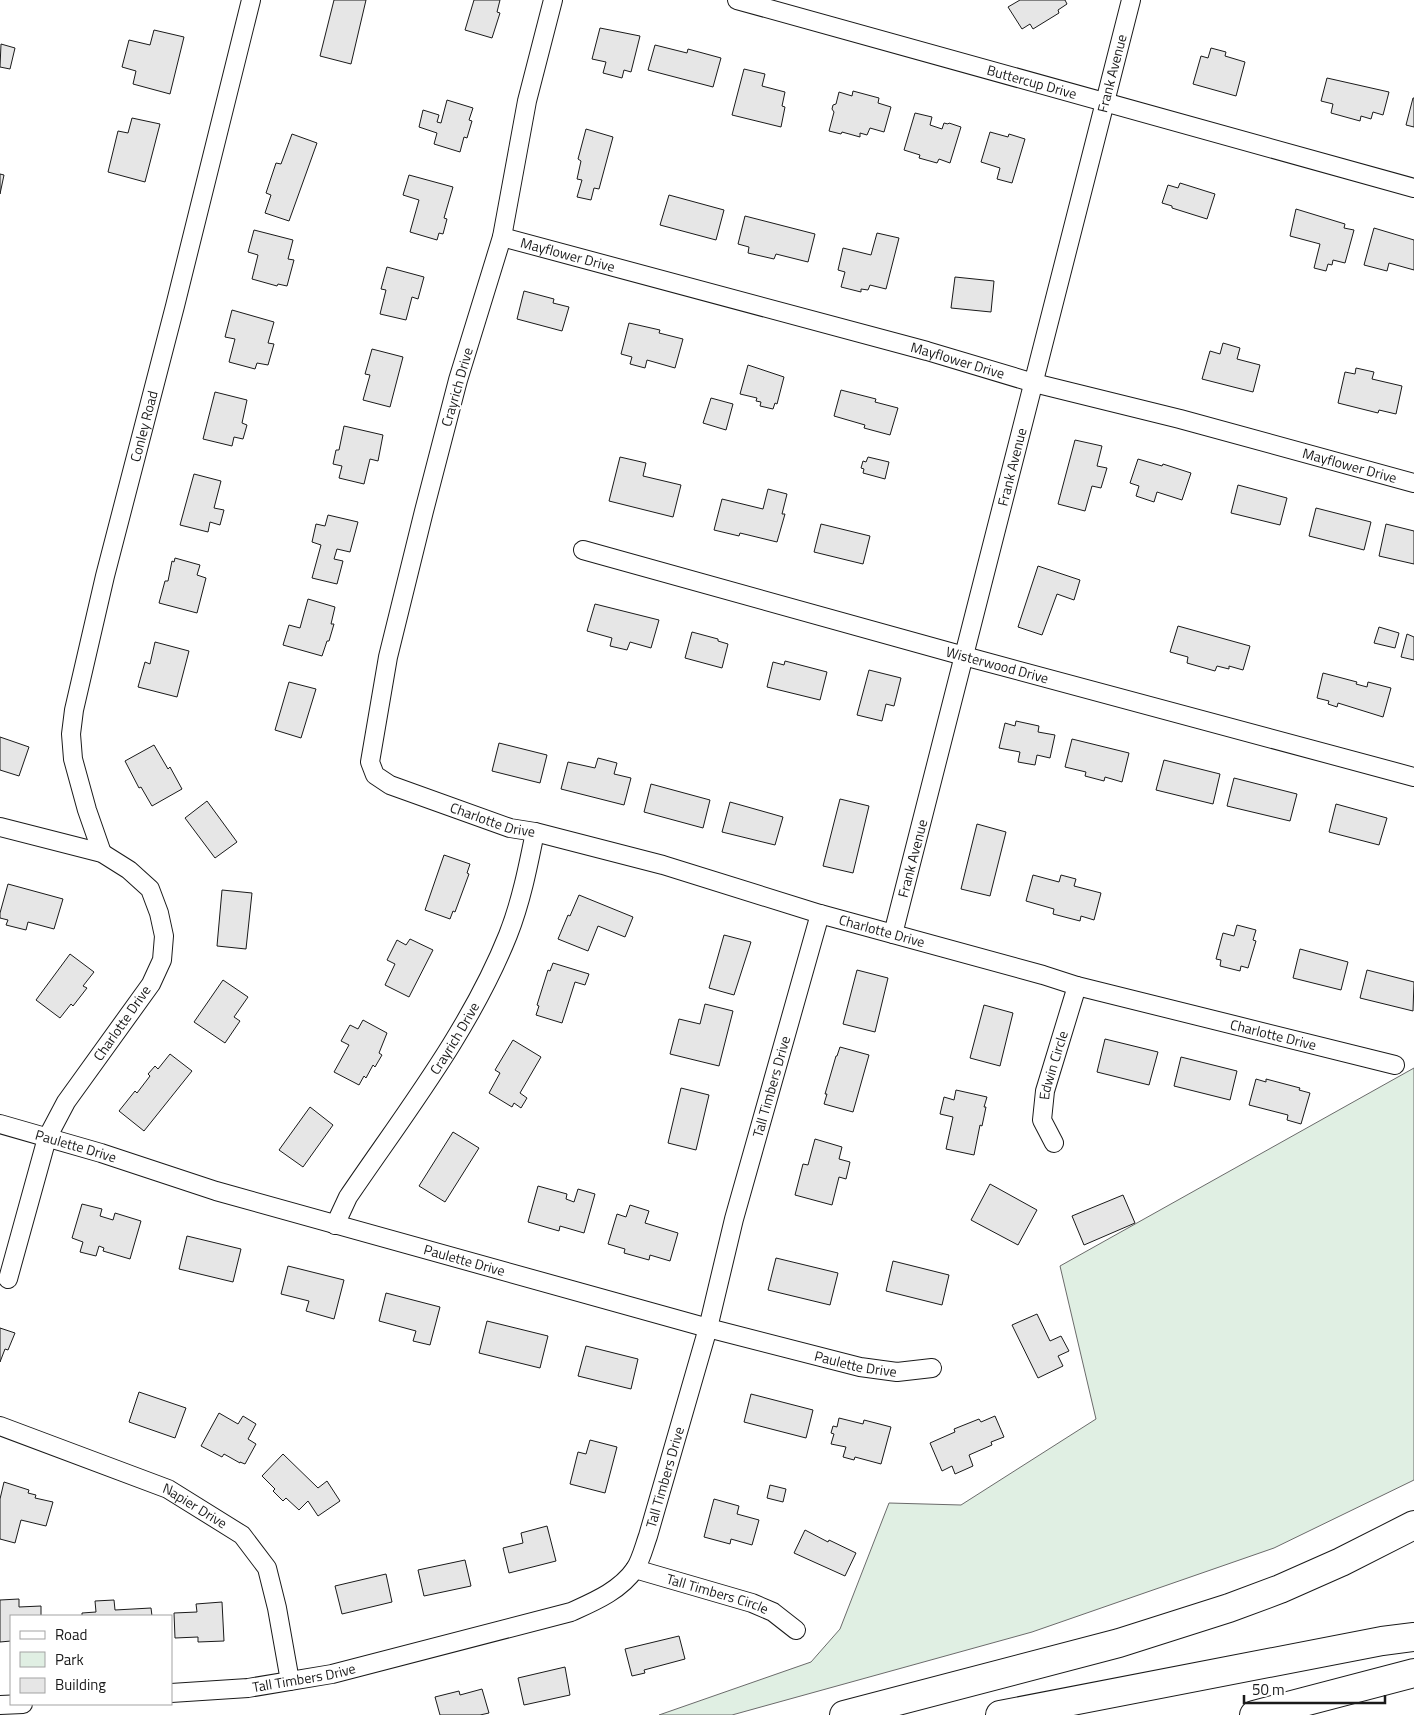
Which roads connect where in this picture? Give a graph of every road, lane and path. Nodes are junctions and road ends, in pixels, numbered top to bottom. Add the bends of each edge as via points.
1 (251, 0) edge
2 (553, 0) edge
3 (737, 0) edge
4 (1131, 0) edge
5 (1105, 102) junction
6 (1414, 188) edge
7 (502, 237) junction
8 (1034, 383) junction
9 (1414, 483) edge
10 (583, 550) dead end
11 (964, 656) junction
12 (375, 775) joint
13 (1414, 777) edge
14 (0, 827) edge
15 (536, 832) junction
16 (102, 853) junction
17 (820, 914) junction
18 (894, 934) junction
19 (1077, 986) junction
20 (1395, 1065) dead end
21 (0, 1124) edge
22 (47, 1138) junction
23 (1054, 1142) dead end
24 (335, 1225) junction
25 (8, 1279) dead end
26 (708, 1328) junction
27 (932, 1368) dead end
28 (0, 1426) edge
29 (1414, 1525) edge
30 (635, 1569) junction
31 (796, 1630) dead end
32 (1414, 1636) edge
33 (1414, 1673) edge
34 (290, 1681) junction
35 (172, 1693) edge
36 (844, 1715) edge
37 (1000, 1715) edge
38 (1254, 1715) edge

1 - 16 street, Conley Road via 74,710 73,758
2 - 7 street, Crayrich Drive via 527,101
3 - 5 street, Buttercup Drive
4 - 5 street, Frank Avenue
5 - 6 street, Buttercup Drive
5 - 8 street, Frank Avenue
7 - 8 street, Mayflower Drive via 927,350
7 - 12 street, Crayrich Drive via 458,380 388,657 370,762
8 - 9 street, Mayflower Drive
8 - 11 street, Frank Avenue
10 - 11 street, Wisterwood Drive
11 - 13 street, Wisterwood Drive
11 - 18 street, Frank Avenue
12 - 15 street, Charlotte Drive via 390,785 470,815 510,828
14 - 16 street, Charlotte Drive
15 - 17 street, Charlotte Drive via 663,865
15 - 24 street, Crayrich Drive via 508,935 484,984 454,1040 348,1197
16 - 22 street, Charlotte Drive via 150,888 164,936 162,960 151,984 66,1102
17 - 18 street, Charlotte Drive
17 - 26 street, Tall Timbers Drive via 734,1219
18 - 19 street, Charlotte Drive
19 - 20 street, Charlotte Drive
19 - 23 street, Edwin Circle via 1045,1091 1042,1120
21 - 22 street, Paulette Drive
22 - 24 street, Paulette Drive
22 - 25 street, Charlotte Drive
24 - 26 street, Paulette Drive
26 - 27 street, Paulette Drive via 860,1367 897,1372
26 - 30 street, Tall Timbers Drive via 648,1536
28 - 34 street, Napier Drive via 168,1489 242,1536 267,1568
29 - 36 highway via 1341,1562 1229,1608 1119,1643
30 - 31 street, Tall Timbers Circle via 752,1603 773,1612
30 - 34 street, Tall Timbers Drive via 602,1598 571,1612 332,1674
32 - 37 highway
33 - 38 highway
34 - 35 street, Tall Timbers Drive via 248,1688

